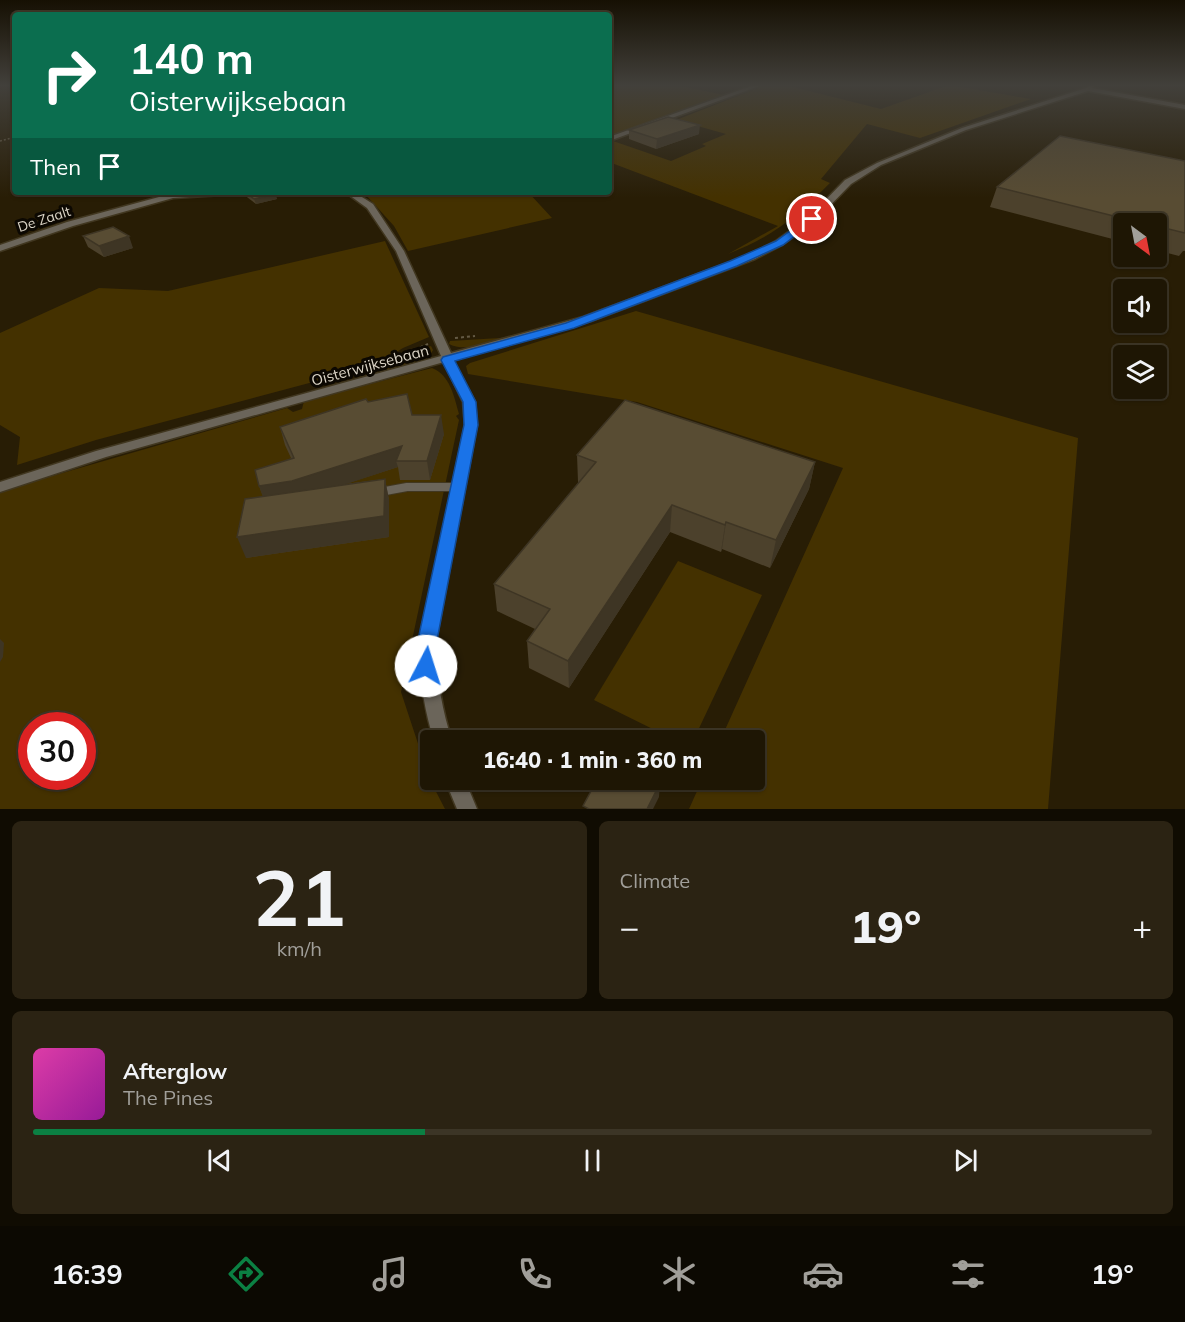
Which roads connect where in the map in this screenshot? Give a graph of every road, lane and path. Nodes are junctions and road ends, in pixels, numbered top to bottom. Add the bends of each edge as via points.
1 (654, 123) edge
2 (983, 123) edge
3 (612, 138) edge
4 (190, 195) edge
5 (354, 195) edge
6 (0, 248) edge
7 (482, 336) dead end
8 (440, 341) junction
9 (447, 360) junction
10 (0, 487) edge
11 (458, 487) junction
12 (371, 493) edge
13 (440, 730) edge
14 (459, 790) edge
15 (467, 809) edge

1 - 3 street
2 - 9 street, Oisterwijksebaan via 879,164 848,182 796,232 752,256 570,325
4 - 6 street, De Zaalt via 70,224
5 - 8 street via 370,206 400,250
7 - 8 path, Oisterwijksebaan
8 - 9 street
9 - 10 street, Oisterwijksebaan via 111,451
9 - 11 street via 471,412
11 - 12 lane via 407,487
11 - 13 street via 426,666
14 - 15 street

